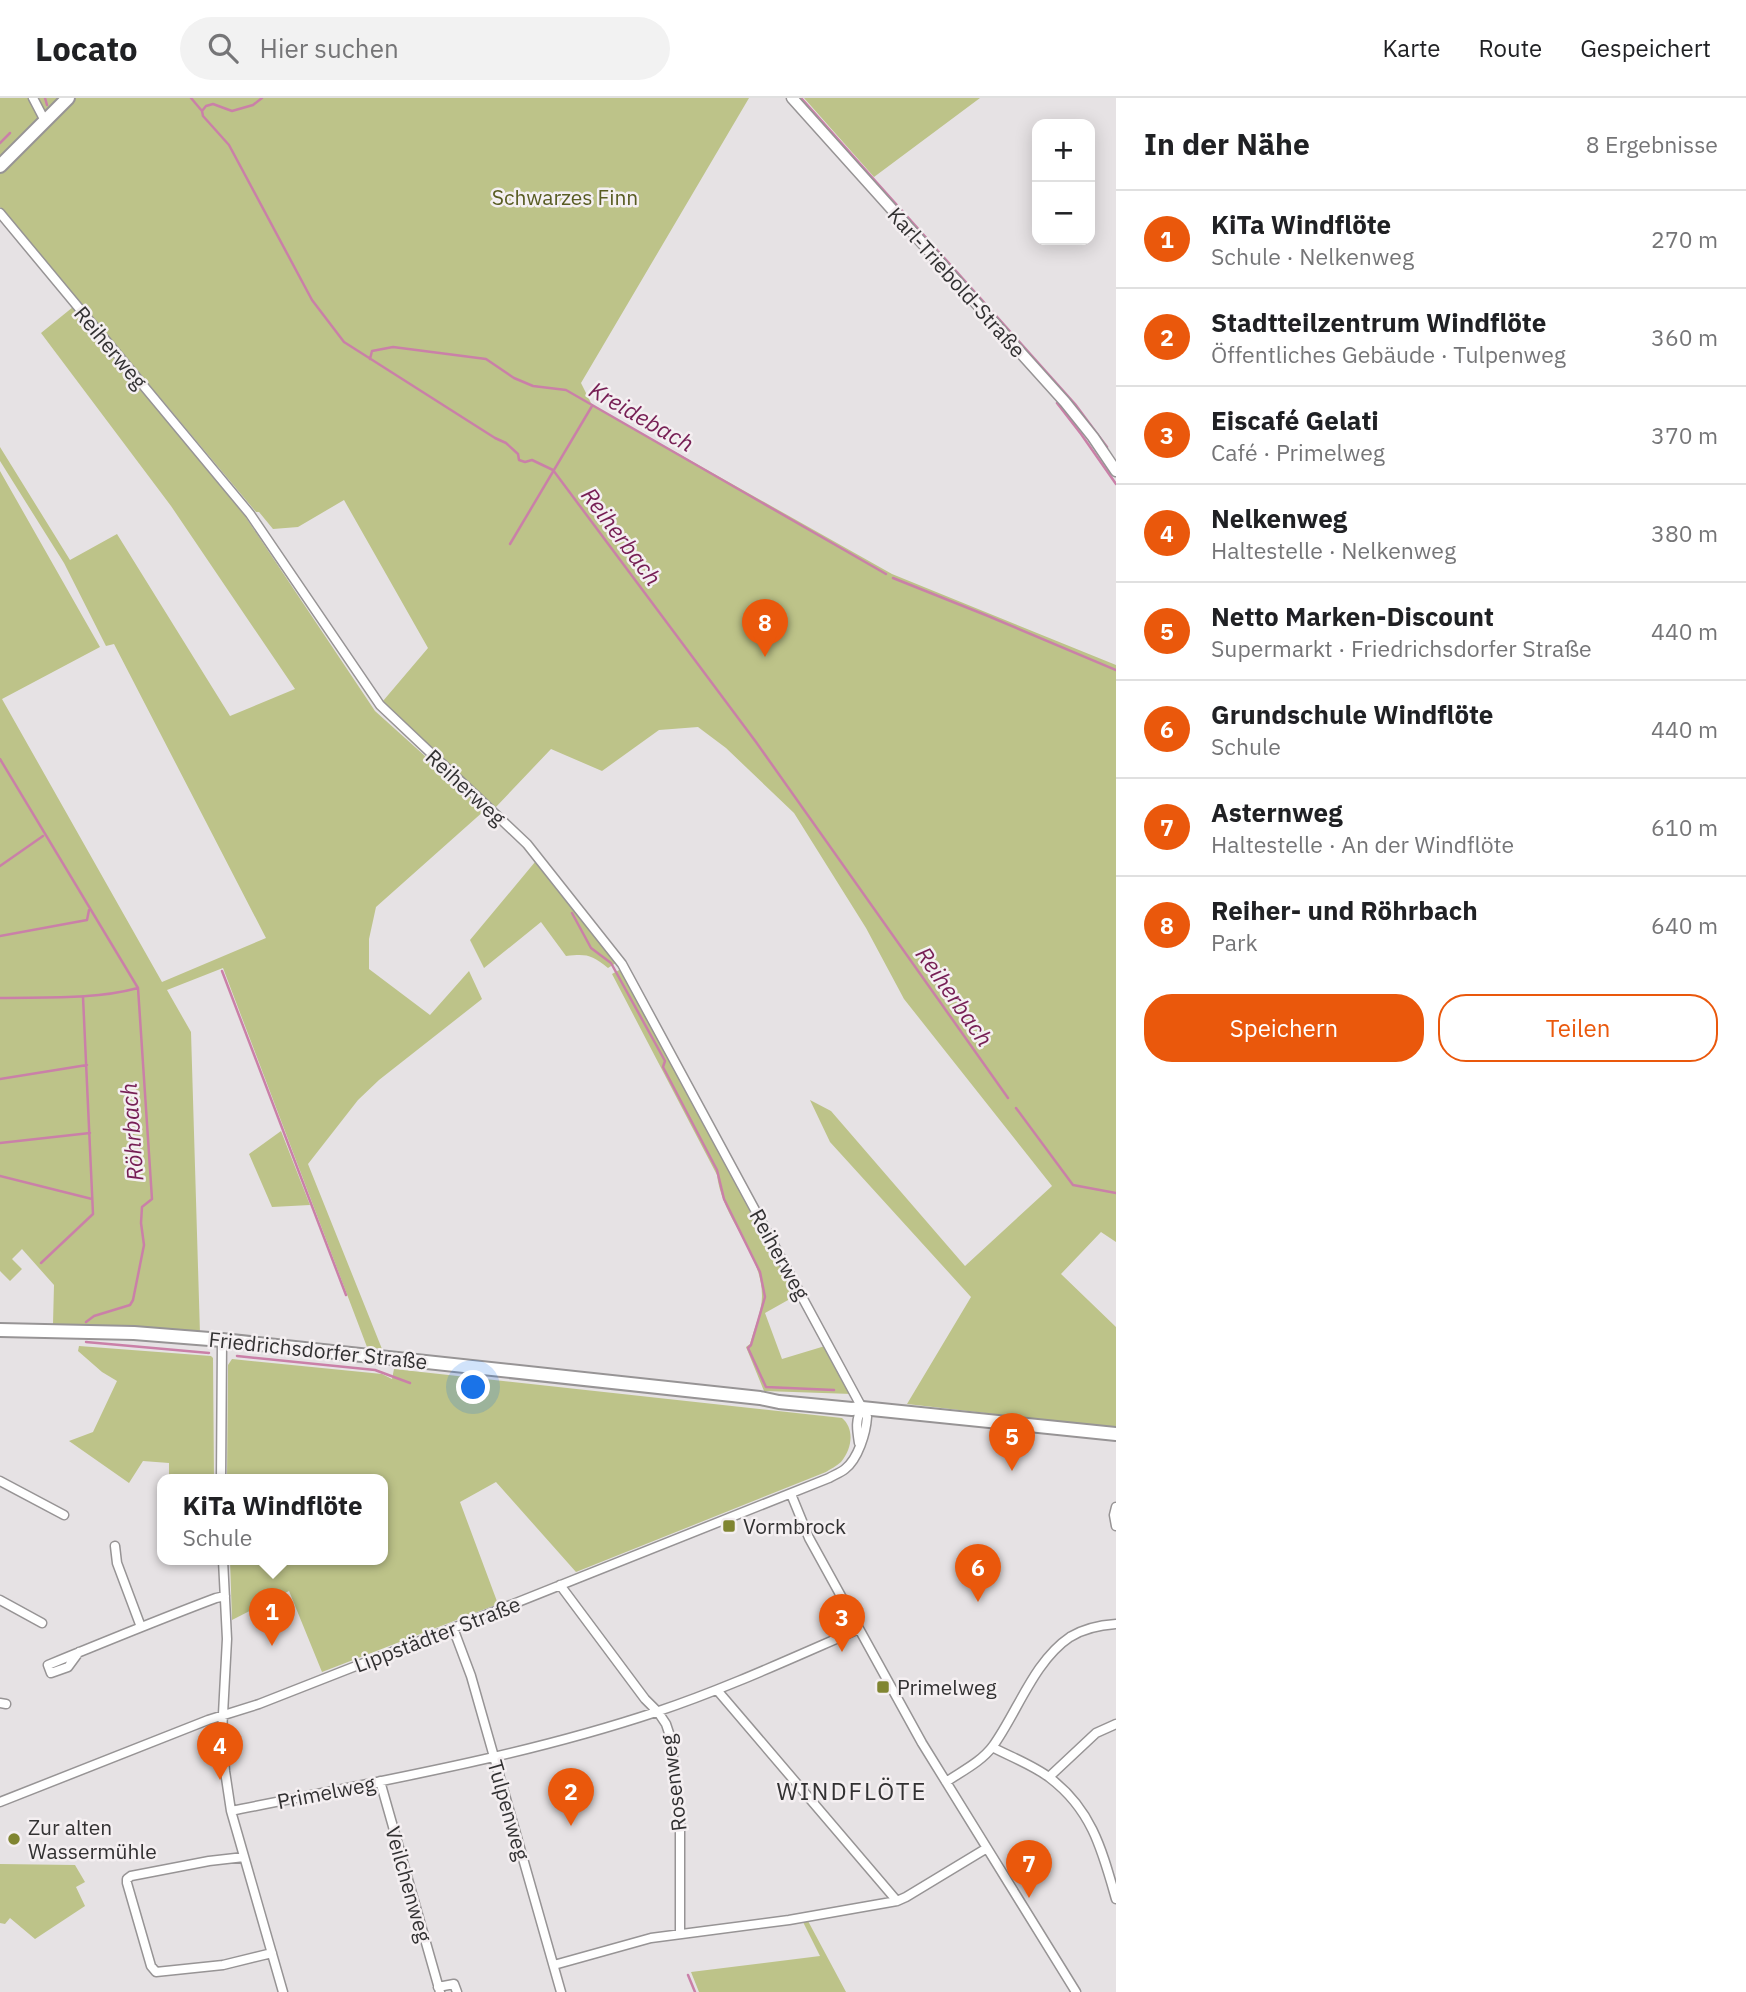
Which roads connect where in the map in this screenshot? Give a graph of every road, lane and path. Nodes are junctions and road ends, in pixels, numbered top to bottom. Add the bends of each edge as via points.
1 (33, 98) edge
2 (68, 98) edge
3 (792, 98) edge
4 (45, 121) junction
5 (0, 166) edge
6 (0, 213) edge
7 (1116, 471) edge
8 (0, 1330) edge
9 (222, 1340) junction
10 (862, 1408) junction
11 (1116, 1434) edge
12 (221, 1474) edge
13 (0, 1481) edge
14 (791, 1494) junction
15 (1116, 1507) edge
16 (64, 1515) dead end
17 (1116, 1526) edge
18 (115, 1546) dead end
19 (223, 1565) edge
20 (560, 1586) junction
21 (225, 1596) junction
22 (0, 1600) edge
23 (42, 1623) dead end
24 (1116, 1624) edge
25 (141, 1627) junction
26 (453, 1629) junction
27 (859, 1629) junction
28 (79, 1652) dead end
29 (717, 1690) junction
30 (658, 1712) junction
31 (223, 1715) junction
32 (1116, 1724) edge
33 (992, 1747) junction
34 (494, 1758) junction
35 (1049, 1777) junction
36 (380, 1781) junction
37 (946, 1782) junction
38 (0, 1802) edge
39 (231, 1811) junction
40 (987, 1848) junction
41 (244, 1857) junction
42 (1116, 1899) edge
43 (897, 1901) junction
44 (680, 1934) junction
45 (272, 1953) junction
46 (554, 1965) junction
47 (439, 1990) edge
48 (284, 1992) edge
49 (457, 1992) edge
50 (561, 1992) edge
51 (1076, 1992) edge

1 - 4 street
2 - 4 main road
3 - 7 street, Karl-Triebold-Straße via 1065,402
4 - 5 main road
6 - 10 street, Reiherweg via 250,513 380,705 527,844 622,964
8 - 9 main road, Friedrichsdorfer Straße
9 - 10 main road, Friedrichsdorfer Straße
9 - 12 street
10 - 11 main road, Friedrichsdorfer Straße
10 - 14 street, Lippstädter Straße via 856,1423 859,1446 852,1462
13 - 16 street
14 - 20 street, Lippstädter Straße
14 - 27 street via 809,1538
15 - 17 street
18 - 25 street
19 - 21 street
20 - 26 street, Lippstädter Straße
20 - 30 street, Rosenweg
21 - 25 street
21 - 31 street
22 - 23 street
24 - 33 street via 1069,1637 1051,1654
25 - 28 street
26 - 31 street, Lippstädter Straße
26 - 34 street, Tulpenweg
27 - 29 street, Primelweg
27 - 37 street
29 - 30 street, Primelweg
29 - 43 street
30 - 34 street, Primelweg
30 - 44 street, Rosenweg via 671,1738 677,1788
31 - 38 street, Lippstädter Straße
31 - 39 street via 223,1759
32 - 35 street via 1096,1733
33 - 35 street
33 - 37 street
34 - 36 street, Primelweg
34 - 46 street, Tulpenweg
35 - 42 street via 1093,1829
36 - 39 street, Primelweg
36 - 47 street, Veilchenweg
37 - 40 street
39 - 41 street
40 - 43 street
40 - 51 street
41 - 45 street
41 - 45 street via 131,1876 127,1883 156,1972 223,1965
43 - 44 street
44 - 46 street
45 - 48 street
46 - 50 street, Tulpenweg
47 - 49 street, Veilchenweg via 454,1984

